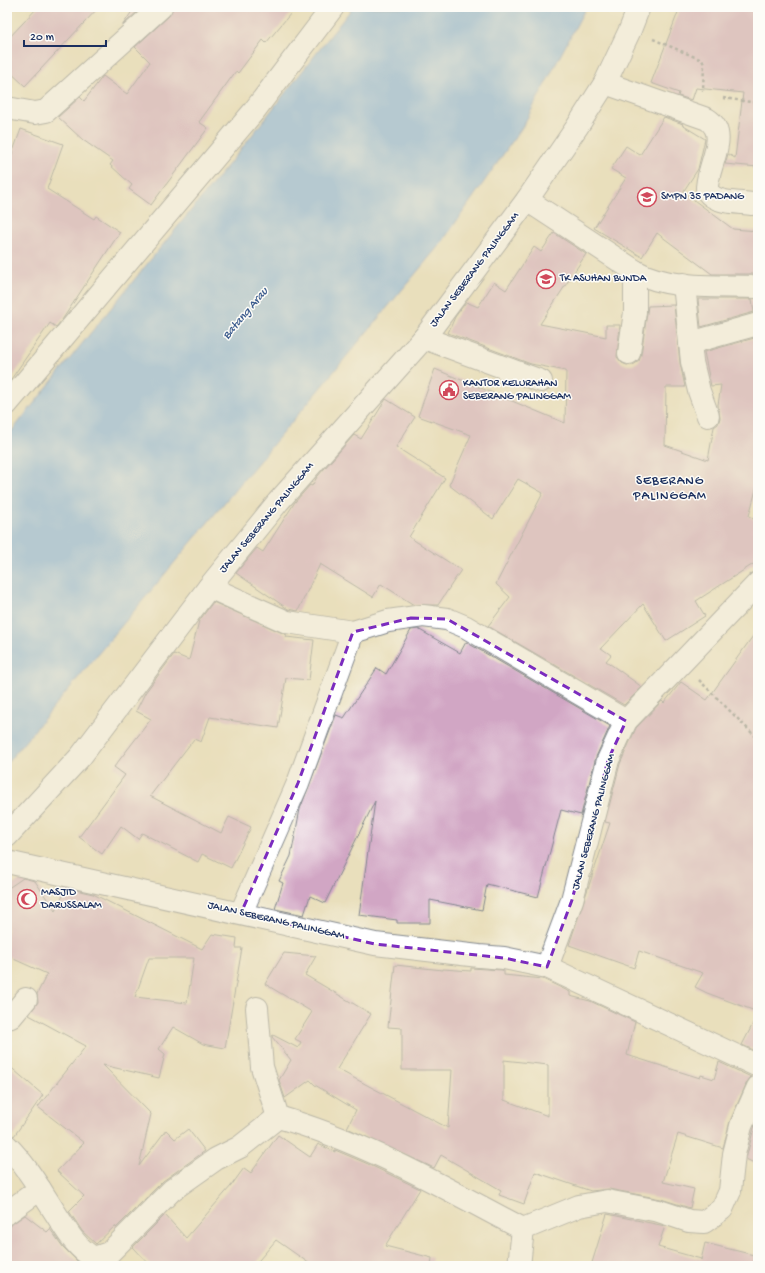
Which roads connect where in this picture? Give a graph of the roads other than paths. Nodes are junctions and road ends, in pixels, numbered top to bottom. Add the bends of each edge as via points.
1 (161, 7) edge
2 (333, 7) edge
3 (639, 7) edge
4 (605, 83) junction
5 (7, 108) edge
6 (527, 200) junction
7 (752, 204) dead end
8 (635, 271) junction
9 (684, 284) junction
10 (758, 287) edge
11 (758, 324) edge
12 (424, 338) junction
13 (690, 344) junction
14 (629, 353) dead end
15 (541, 381) dead end
16 (7, 404) edge
17 (708, 416) dead end
18 (758, 583) edge
19 (209, 587) junction
20 (353, 632) junction
21 (626, 721) junction
22 (7, 836) edge
23 (7, 862) edge
24 (241, 912) junction
25 (547, 967) junction
26 (26, 999) dead end
27 (257, 1008) dead end
28 (7, 1018) edge
29 (758, 1066) edge
30 (758, 1087) edge
31 (278, 1117) junction
32 (7, 1146) edge
33 (40, 1189) junction
34 (7, 1213) edge
35 (523, 1229) junction
36 (520, 1266) edge

1 - 5 street via 46,111 35,113
2 - 16 street via 254,111
3 - 4 street, JALAN SEBERANG PALINGGAM
4 - 6 street, JALAN SEBERANG PALINGGAM
4 - 7 street via 707,119 715,125 718,135 708,191 719,200
6 - 8 street
6 - 12 street, JALAN SEBERANG PALINGGAM
8 - 9 street via 652,280
8 - 14 street via 635,312
9 - 10 street
9 - 13 street
11 - 13 street
12 - 15 street
12 - 19 street, JALAN SEBERANG PALINGGAM via 278,502
13 - 17 street via 695,377
18 - 21 street, JALAN SEBERANG PALINGGAM
19 - 20 street via 288,622
19 - 22 street, JALAN SEBERANG PALINGGAM via 81,756
20 - 21 street via 388,621 423,616 447,619 466,627
20 - 24 street via 298,783
21 - 25 street, JALAN SEBERANG PALINGGAM via 608,760 572,900
23 - 24 street, JALAN SEBERANG PALINGGAM
24 - 25 street, JALAN SEBERANG PALINGGAM via 375,944 504,958
25 - 29 street, JALAN SEBERANG PALINGGAM
26 - 28 street via 11,1017
27 - 31 street via 262,1067
30 - 35 street via 741,1126 734,1154 730,1191 722,1209 704,1222 689,1221 659,1211 608,1201 579,1206
31 - 33 street via 240,1147 216,1159 172,1190 109,1253 101,1256 94,1258 79,1248
31 - 35 street via 310,1126 386,1157
32 - 33 street
33 - 34 street
35 - 36 street

